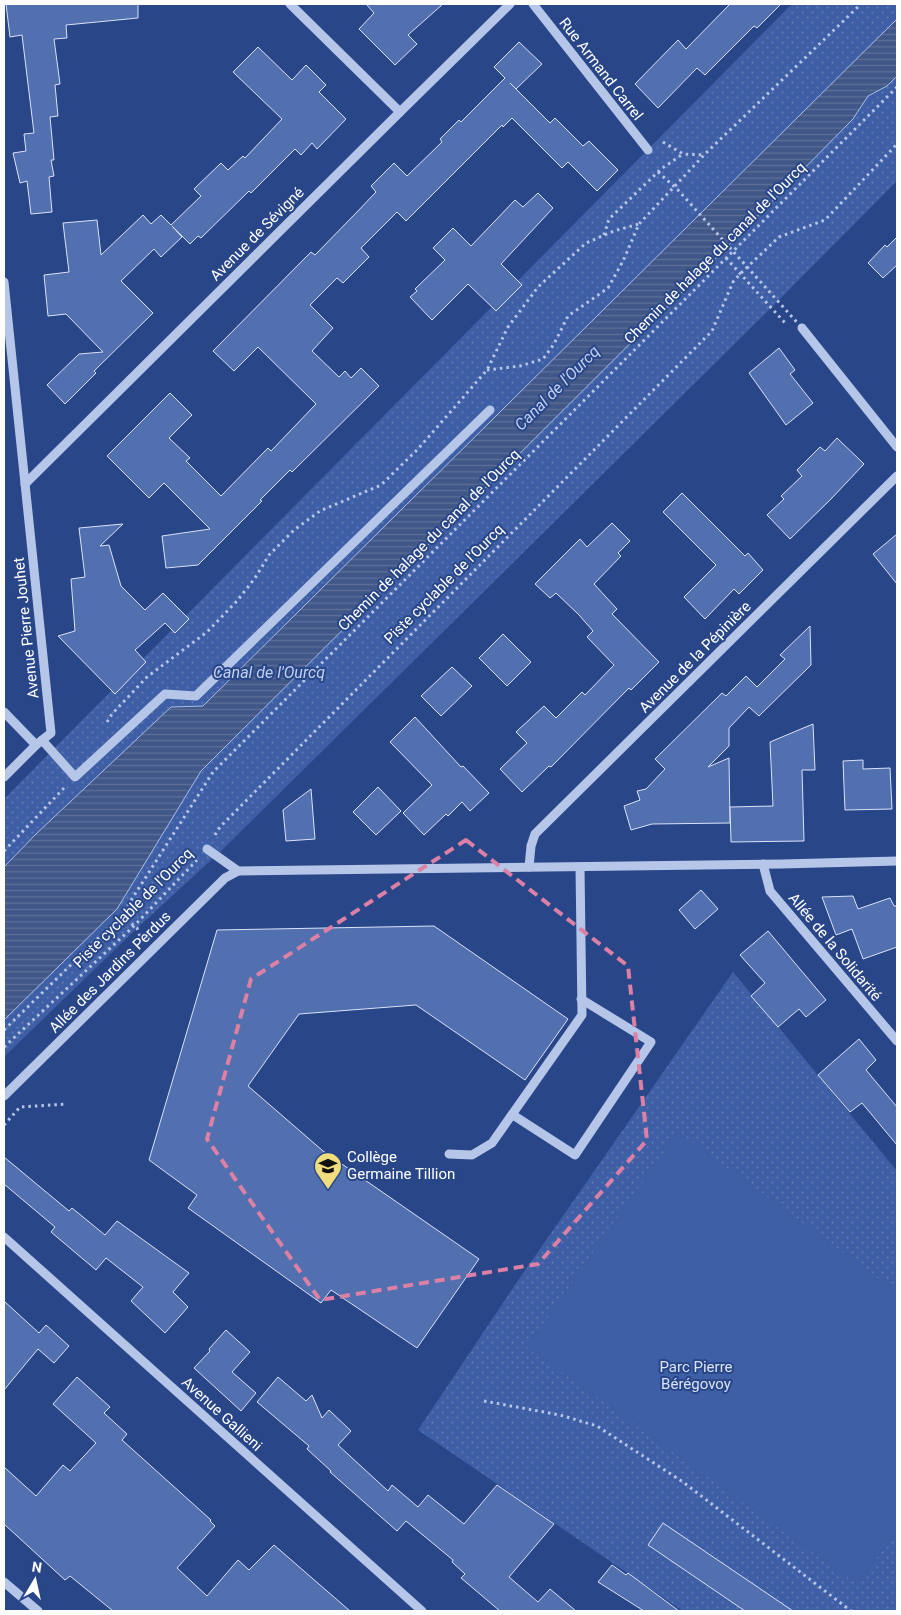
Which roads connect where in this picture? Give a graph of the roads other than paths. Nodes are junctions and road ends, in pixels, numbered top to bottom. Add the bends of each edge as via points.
1 (290, 4) edge
2 (510, 4) edge
3 (533, 4) edge
4 (400, 112) junction
5 (648, 150) dead end
6 (4, 282) edge
7 (802, 328) road end
8 (490, 410) dead end
9 (897, 447) edge
10 (897, 476) edge
11 (25, 484) junction
12 (4, 712) edge
13 (39, 743) junction
14 (4, 777) edge
15 (207, 849) road end
16 (897, 861) edge
17 (763, 864) junction
18 (529, 867) junction
19 (580, 867) junction
20 (238, 871) junction
21 (582, 999) junction
22 (897, 1041) edge
23 (4, 1096) edge
24 (512, 1114) junction
25 (449, 1154) dead end
26 (4, 1237) edge
27 (4, 1582) edge
28 (38, 1611) edge
29 (422, 1611) edge

1 - 4 street
2 - 4 street, Avenue de Sévigné
3 - 5 street, Rue Armand Carrel
4 - 11 street, Avenue de Sévigné
6 - 11 street, Avenue Pierre Jouhet
7 - 9 street
8 - 13 street via 196,696 165,694 75,777
10 - 18 street, Avenue de la Pépinière via 535,834
11 - 13 street, Avenue Pierre Jouhet via 51,733
12 - 13 street
13 - 14 street
15 - 20 street
16 - 17 street
17 - 19 street
17 - 22 street, Allée de la Solidarité via 770,891
18 - 19 street
18 - 20 street
19 - 21 street
20 - 23 street, Allée des Jardins Perdus via 225,878
21 - 24 street via 582,1016
21 - 24 street via 651,1042 575,1155
24 - 25 street via 492,1143 472,1155
26 - 29 street, Avenue Gallieni
27 - 28 street

